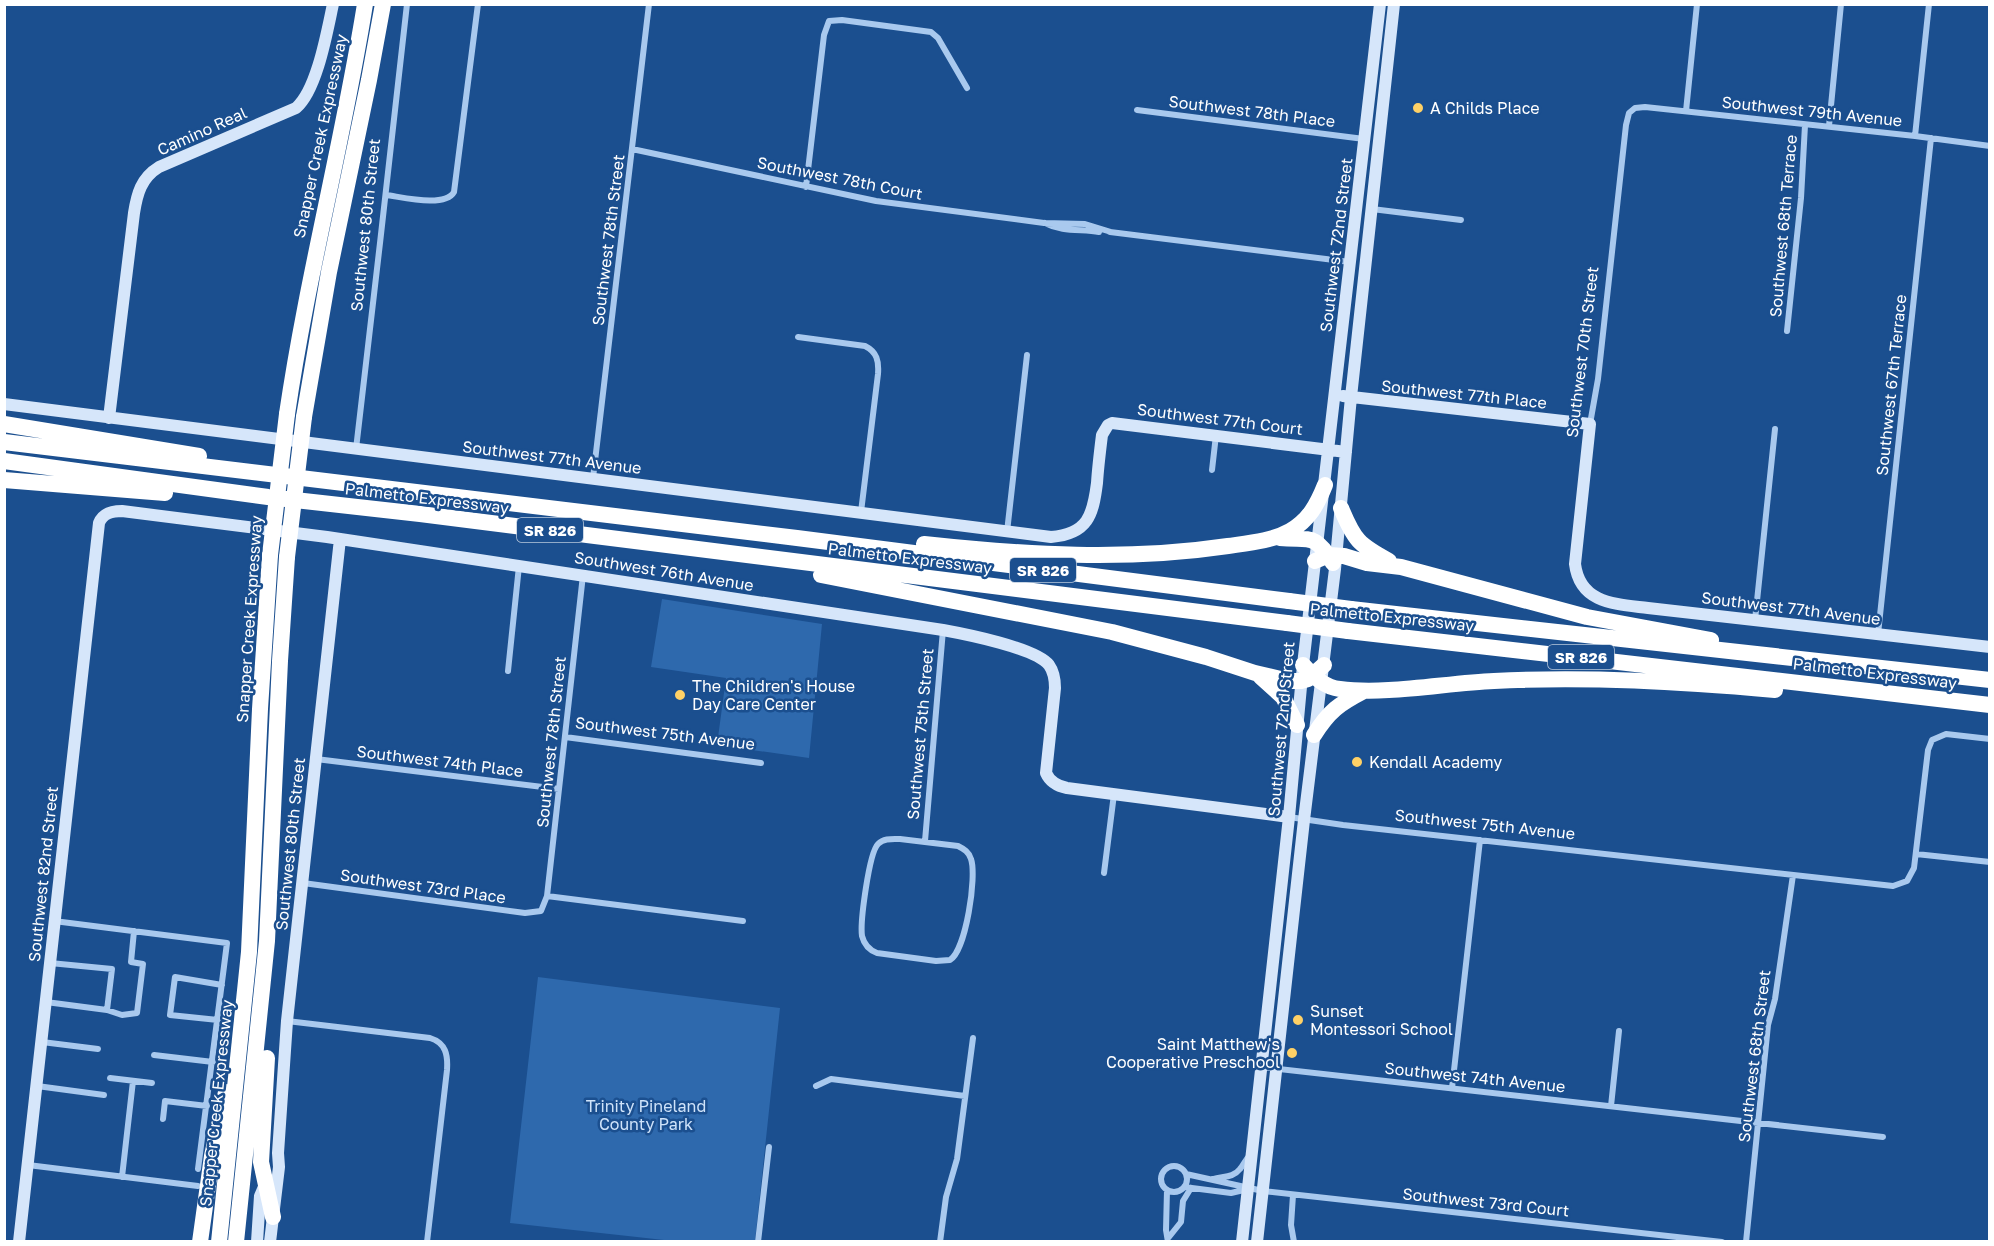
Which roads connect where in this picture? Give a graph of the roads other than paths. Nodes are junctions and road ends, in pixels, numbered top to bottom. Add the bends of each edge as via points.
1 (333, 4) edge
2 (365, 4) edge
3 (383, 4) edge
4 (407, 4) edge
5 (478, 4) edge
6 (649, 4) edge
7 (1380, 4) edge
8 (1394, 4) edge
9 (1697, 4) edge
10 (1841, 4) edge
11 (1929, 4) edge
12 (968, 88) dead end
13 (1137, 110) dead end
14 (1631, 110) joint
15 (1686, 111) junction
16 (1805, 125) junction
17 (1829, 126) junction
18 (1915, 136) junction
19 (1931, 138) junction
20 (1365, 139) junction
21 (1989, 146) edge
22 (632, 149) junction
23 (806, 187) junction
24 (386, 195) junction
25 (1371, 209) junction
26 (1461, 220) dead end
27 (1351, 262) junction
28 (1366, 264) junction
29 (1787, 331) dead end
30 (798, 337) dead end
31 (1027, 355) dead end
32 (1335, 395) junction
33 (1351, 397) junction
34 (4, 404) edge
35 (109, 417) junction
36 (4, 424) edge
37 (1590, 424) junction
38 (1775, 429) dead end
39 (1216, 435) junction
40 (4, 442) edge
41 (356, 449) junction
42 (1329, 449) junction
43 (1346, 452) junction
44 (4, 461) edge
45 (232, 470) junction
46 (1212, 470) dead end
47 (593, 479) junction
48 (4, 480) edge
49 (1325, 485) junction
50 (280, 499) junction
51 (1341, 508) junction
52 (861, 513) junction
53 (106, 514) joint
54 (1089, 518) joint
55 (1007, 532) junction
56 (1276, 537) junction
57 (797, 538) junction
58 (340, 539) junction
59 (1326, 556) junction
60 (798, 562) junction
61 (519, 566) junction
62 (1401, 567) junction
63 (583, 575) junction
64 (1591, 594) joint
65 (1755, 621) junction
66 (943, 630) junction
67 (1878, 635) junction
68 (1989, 647) edge
69 (1736, 653) junction
70 (508, 672) dead end
71 (1255, 673) junction
72 (1313, 674) junction
73 (1989, 680) edge
74 (1814, 684) junction
75 (1365, 691) junction
76 (1989, 705) edge
77 (1297, 725) junction
78 (1314, 735) junction
79 (565, 737) junction
80 (1989, 739) edge
81 (316, 759) junction
82 (761, 763) dead end
83 (1059, 786) joint
84 (559, 789) junction
85 (1114, 794) junction
86 (1289, 817) junction
87 (1304, 820) junction
88 (1480, 840) junction
89 (925, 841) junction
90 (1916, 854) junction
91 (1989, 862) edge
92 (1104, 873) dead end
93 (1793, 875) junction
94 (302, 883) junction
95 (547, 896) junction
96 (541, 911) joint
97 (54, 921) junction
98 (743, 921) dead end
99 (134, 931) junction
100 (267, 942) junction
101 (1274, 957) junction
102 (1289, 958) junction
103 (50, 963) junction
104 (222, 985) junction
105 (245, 997) junction
106 (46, 1002) junction
107 (107, 1010) junction
108 (218, 1020) junction
109 (287, 1021) junction
110 (1619, 1031) dead end
111 (973, 1038) dead end
112 (41, 1042) junction
113 (98, 1048) dead end
114 (154, 1055) dead end
115 (213, 1062) junction
116 (1262, 1067) junction
117 (1276, 1069) junction
118 (110, 1078) dead end
119 (133, 1081) junction
120 (152, 1083) dead end
121 (36, 1086) junction
122 (816, 1086) dead end
123 (1452, 1088) junction
124 (104, 1095) dead end
125 (965, 1096) junction
126 (207, 1106) junction
127 (1611, 1106) junction
128 (163, 1119) dead end
129 (1758, 1122) junction
130 (1883, 1137) dead end
131 (769, 1147) dead end
132 (278, 1153) junction
133 (1252, 1154) junction
134 (28, 1165) junction
135 (198, 1170) dead end
136 (1186, 1174) junction
137 (122, 1177) junction
138 (1212, 1179) junction
139 (264, 1184) junction
140 (198, 1186) dead end
141 (1188, 1187) junction
142 (1248, 1189) junction
143 (1167, 1190) junction
144 (1263, 1191) junction
145 (1293, 1195) junction
146 (273, 1217) junction
147 (1167, 1221) junction
148 (1180, 1223) junction
149 (1169, 1239) edge
150 (19, 1242) edge
151 (200, 1242) edge
152 (219, 1242) edge
153 (237, 1242) edge
154 (257, 1242) edge
155 (270, 1242) edge
156 (427, 1242) edge
157 (758, 1242) edge
158 (940, 1242) edge
159 (1242, 1242) edge
160 (1257, 1242) edge
161 (1294, 1242) edge
162 (1722, 1242) edge
163 (1746, 1242) edge

1 - 35 street, Camino Real via 312,85 301,104 159,167 143,182 134,213
2 - 105 highway, Snapper Creek Expressway, bridge via 310,274 287,414 270,555
3 - 100 highway, Snapper Creek Expressway, bridge via 329,269 304,417 287,557
4 - 24 street, Southwest 80th Street
5 - 24 street via 452,196 438,201
6 - 22 street, Southwest 78th Street
7 - 20 street, Southwest 72nd Street
8 - 25 street, Southwest 72nd Street
9 - 15 street
10 - 17 street
11 - 18 street
12 - 23 street via 940,40 929,31 829,21 824,35
13 - 20 street, Southwest 78th Place
14 - 15 street, Southwest 79th Avenue via 1638,107
14 - 37 street, Southwest 70th Street via 1626,125
15 - 16 street, Southwest 79th Avenue
16 - 17 street, Southwest 79th Avenue
16 - 29 street, Southwest 68th Terrace
17 - 18 street, Southwest 79th Avenue
18 - 19 street, Southwest 79th Avenue
19 - 21 street, Southwest 79th Avenue
19 - 67 street, Southwest 67th Terrace
20 - 27 street, Southwest 72nd Street
22 - 23 street, Southwest 78th Court
22 - 47 street, Southwest 78th Street
23 - 27 street, Southwest 78th Court via 888,203 1044,223 1060,229
24 - 41 street, Southwest 80th Street
25 - 26 street
25 - 28 street, Southwest 72nd Street
27 - 28 street
27 - 32 street, Southwest 72nd Street
28 - 33 street, Southwest 72nd Street
30 - 52 street via 861,345 873,350 877,358 879,369
31 - 55 street
32 - 33 street, Southwest 77th Place
32 - 42 street, Southwest 72nd Street
33 - 37 street, Southwest 77th Place
33 - 43 street, Southwest 72nd Street
34 - 35 street, Southwest 77th Avenue
35 - 41 street, Southwest 77th Avenue
36 - 45 highway via 215,459
37 - 64 street, Southwest 70th Street via 1575,558 1578,578
38 - 65 street
39 - 42 street, Southwest 77th Court
39 - 46 street
39 - 54 street, Southwest 77th Court via 1108,425 1102,435
40 - 45 highway, Palmetto Expressway / SR 826
41 - 47 street, Southwest 77th Avenue
42 - 43 street, Southwest 77th Court
42 - 49 street, Southwest 72nd Street
43 - 51 street, Southwest 72nd Street
44 - 50 highway, Palmetto Expressway / SR 826
45 - 57 highway, Palmetto Expressway / SR 826
47 - 52 street, Southwest 77th Avenue
48 - 50 highway via 261,503
49 - 56 highway via 1308,517
49 - 59 street, Southwest 72nd Street
50 - 60 highway, Palmetto Expressway / SR 826
51 - 59 street, Southwest 72nd Street
51 - 62 highway via 1350,530 1362,545
52 - 55 street, Southwest 77th Avenue
53 - 58 street, Southwest 76th Avenue via 122,511
53 - 97 street, Southwest 82nd Street via 99,523
54 - 55 street, Southwest 77th Avenue via 1082,527 1064,535
56 - 57 highway via 1209,549 1081,555 1014,553 838,536
56 - 59 highway via 1303,538
57 - 69 highway, Palmetto Expressway / SR 826, bridge via 1351,609
58 - 61 street, Southwest 76th Avenue
58 - 81 street, Southwest 80th Street
59 - 62 highway
59 - 72 street, Southwest 72nd Street
59 - 72 street, Southwest 72nd Street
60 - 71 highway via 808,572 1101,630
60 - 74 highway, Palmetto Expressway / SR 826, bridge
61 - 63 street, Southwest 76th Avenue
61 - 70 street
62 - 69 highway via 1587,617 1709,639
63 - 66 street, Southwest 76th Avenue
63 - 79 street, Southwest 78th Street
64 - 65 street, Southwest 77th Avenue via 1620,605
65 - 67 street, Southwest 77th Avenue
66 - 83 street, Southwest 76th Avenue via 1026,652 1050,666 1054,688 1046,773
66 - 89 street, Southwest 75th Street
67 - 68 street, Southwest 77th Avenue
69 - 73 highway, Palmetto Expressway / SR 826
71 - 72 highway
71 - 77 highway via 1279,692
72 - 75 highway via 1335,689
72 - 77 street, Southwest 72nd Street
72 - 78 street, Southwest 72nd Street
74 - 75 highway via 1782,691 1678,681 1569,678
74 - 76 highway, Palmetto Expressway / SR 826
75 - 78 highway via 1333,710
77 - 86 street, Southwest 72nd Street
78 - 87 street, Southwest 72nd Street
79 - 82 street, Southwest 75th Avenue
79 - 84 street, Southwest 78th Street
80 - 90 street via 1949,734 1933,739 1928,747
81 - 84 street, Southwest 74th Place
81 - 94 street, Southwest 80th Street
83 - 85 street, Southwest 75th Avenue
84 - 95 street, Southwest 78th Street
85 - 86 street, Southwest 75th Avenue
85 - 92 street
86 - 87 street, Southwest 75th Avenue
86 - 101 street, Southwest 72nd Street
87 - 88 street, Southwest 75th Avenue
87 - 102 street, Southwest 72nd Street
88 - 93 street, Southwest 75th Avenue
88 - 123 street
89 - 89 street via 961,847 972,860 967,922 956,956 936,961 869,949 862,929 875,848 883,840
90 - 91 street
90 - 93 street, Southwest 75th Avenue via 1914,868 1900,885
93 - 129 street, Southwest 68th Street via 1768,1025
94 - 96 street, Southwest 73rd Place via 525,913
94 - 109 street, Southwest 80th Street
95 - 96 street, Southwest 78th Street
95 - 98 street
97 - 99 street
97 - 103 street, Southwest 82nd Street
99 - 104 street via 227,943
99 - 107 street via 130,962 143,964 138,1013 122,1015
100 - 139 highway via 273,959 261,1156
100 - 153 highway, Snapper Creek Expressway
101 - 102 street
101 - 116 street, Southwest 72nd Street
102 - 117 street, Southwest 72nd Street
103 - 106 street, Southwest 82nd Street
103 - 107 street via 112,969
104 - 108 street
104 - 108 street via 175,977 170,1015
105 - 151 highway via 212,1156
105 - 152 highway, Snapper Creek Expressway
106 - 107 street
106 - 112 street, Southwest 82nd Street
108 - 115 street
109 - 132 street, Southwest 80th Street
109 - 156 street via 430,1038 443,1046 447,1070
110 - 127 street
111 - 125 street
112 - 113 street
112 - 121 street, Southwest 82nd Street
114 - 115 street
115 - 126 street
116 - 117 street, Southwest 74th Avenue
116 - 133 street, Southwest 72nd Street
117 - 123 street, Southwest 74th Avenue
117 - 144 street, Southwest 72nd Street
118 - 119 street
119 - 120 street
119 - 137 street
121 - 124 street
121 - 134 street, Southwest 82nd Street
122 - 125 street via 831,1079
123 - 127 street, Southwest 74th Avenue
125 - 158 street
126 - 128 street via 165,1101
126 - 135 street
127 - 129 street, Southwest 74th Avenue
129 - 130 street
129 - 163 street, Southwest 68th Street
131 - 157 street
132 - 139 street, Southwest 80th Street
132 - 146 street, Southwest 80th Street
133 - 138 street via 1234,1174
133 - 142 street, Southwest 72nd Street
134 - 137 street
134 - 150 street, Southwest 82nd Street
136 - 138 street
136 - 141 street
136 - 143 street via 1178,1167 1165,1170 1161,1180
137 - 140 street
138 - 142 street
139 - 146 highway
139 - 154 street, Southwest 80th Street
141 - 142 street via 1231,1193
141 - 143 street via 1176,1192
141 - 148 street
142 - 144 street, Southwest 73rd Court
142 - 159 street, Southwest 72nd Street
143 - 147 street
144 - 145 street, Southwest 73rd Court
144 - 160 street, Southwest 72nd Street
145 - 161 street
145 - 162 street, Southwest 73rd Court
146 - 155 street, Southwest 80th Street
147 - 148 street
147 - 149 street
148 - 149 street

